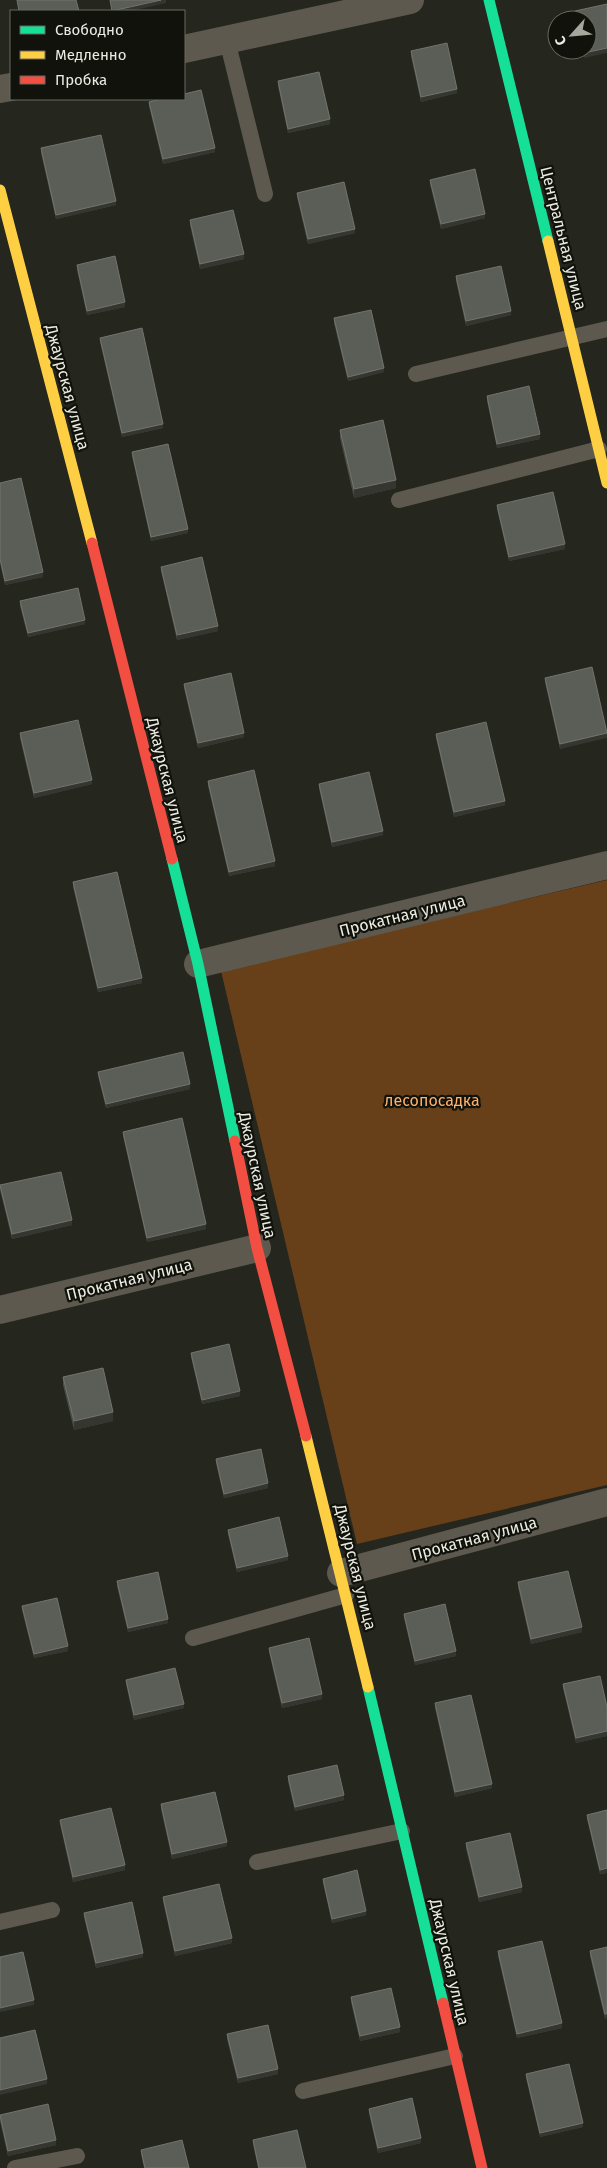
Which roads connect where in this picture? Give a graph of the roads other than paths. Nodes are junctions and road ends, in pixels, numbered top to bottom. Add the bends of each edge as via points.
1 (410, 0) edge
2 (489, 0) edge
3 (227, 40) junction
4 (185, 49) edge
5 (0, 190) edge
6 (265, 194) dead end
7 (607, 329) edge
8 (572, 338) junction
9 (416, 374) dead end
10 (603, 459) edge
11 (607, 483) edge
12 (399, 500) dead end
13 (607, 865) edge
14 (198, 964) junction
15 (257, 1248) junction
16 (0, 1310) edge
17 (607, 1502) edge
18 (344, 1584) junction
19 (193, 1638) dead end
20 (402, 1831) junction
21 (257, 1862) dead end
22 (52, 1910) dead end
23 (0, 1922) edge
24 (455, 2056) junction
25 (303, 2091) dead end
26 (77, 2156) dead end
27 (15, 2168) edge
28 (482, 2168) edge

1 - 3 street
2 - 8 street, Центральная улица
3 - 4 street
3 - 6 lane
5 - 14 street, Джаурская улица
7 - 8 lane
8 - 9 lane
8 - 10 street, Центральная улица
10 - 11 street, Центральная улица
10 - 12 lane
13 - 14 street, Прокатная улица
14 - 15 street, Джаурская улица
15 - 16 street, Прокатная улица
15 - 18 street, Джаурская улица
17 - 18 street, Прокатная улица
18 - 19 lane
18 - 20 street, Джаурская улица
20 - 21 lane
20 - 24 street, Джаурская улица
22 - 23 lane
24 - 25 lane
24 - 28 street, Джаурская улица
26 - 27 lane

